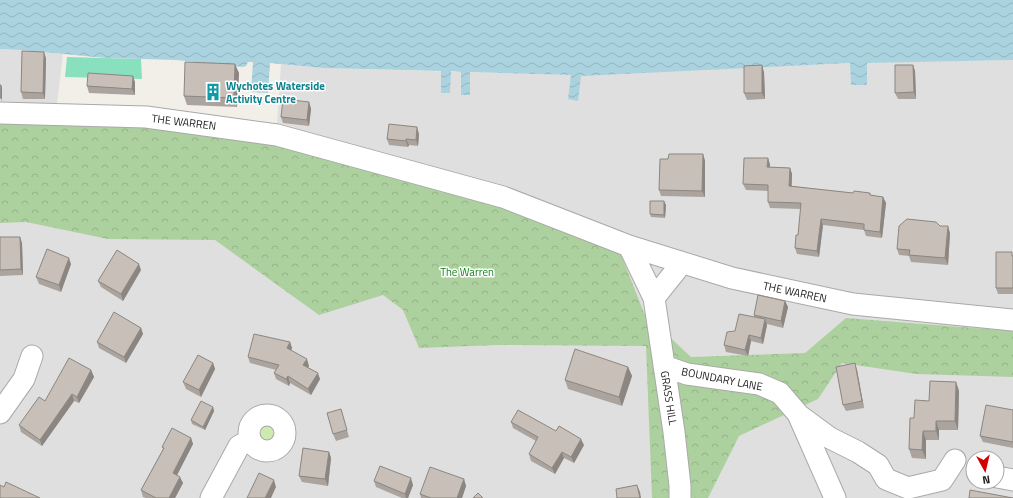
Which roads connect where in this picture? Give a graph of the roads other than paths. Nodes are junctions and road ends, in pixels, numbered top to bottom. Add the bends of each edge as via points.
1 (0, 113) edge
2 (629, 246) junction
3 (682, 263) junction
4 (654, 298) junction
5 (1013, 320) edge
6 (32, 356) dead end
7 (664, 366) junction
8 (0, 413) edge
9 (798, 414) junction
10 (250, 440) dead end
11 (955, 460) dead end
12 (211, 498) edge
13 (680, 498) edge
14 (835, 498) edge

1 - 2 street, THE WARREN via 146,117 277,135 503,197
2 - 3 street, THE WARREN
2 - 4 street, GRASS HILL
3 - 4 street
3 - 5 street, THE WARREN via 732,278 853,304
4 - 7 street, GRASS HILL
6 - 8 street via 24,379
7 - 9 street, BOUNDARY LANE via 687,374 759,384 780,393
7 - 13 street, GRASS HILL
9 - 11 street via 830,438 878,465 886,479 908,488 942,480
9 - 14 street, BOUNDARY LANE
10 - 12 street via 239,446

